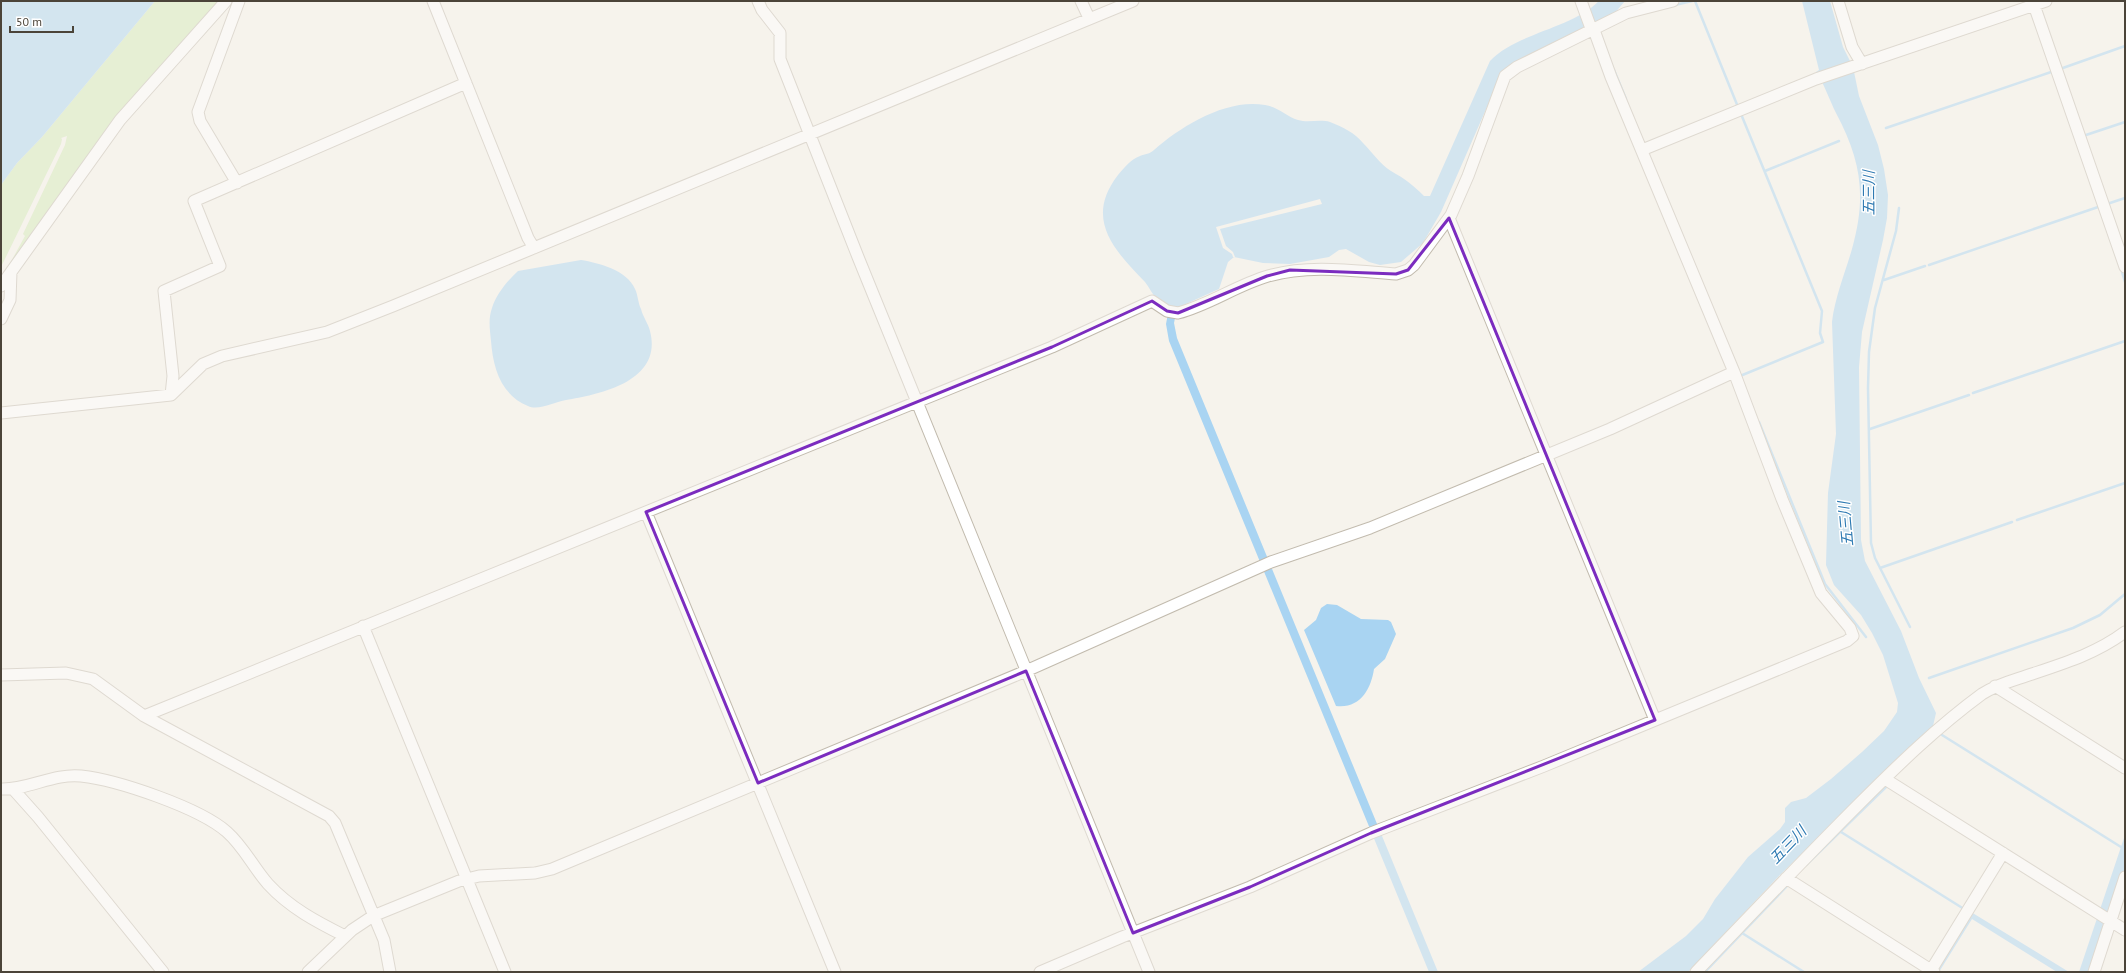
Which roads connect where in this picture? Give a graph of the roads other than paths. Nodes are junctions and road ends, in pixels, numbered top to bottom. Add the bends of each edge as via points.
1 (226, 1) edge
2 (239, 1) edge
3 (433, 1) edge
4 (758, 1) edge
5 (1081, 1) edge
6 (1133, 1) edge
7 (1673, 1) edge
8 (1838, 1) edge
9 (2046, 1) edge
10 (1582, 5) edge
11 (2034, 5) junction
12 (1089, 18) junction
13 (1592, 30) junction
14 (1862, 64) junction
15 (466, 83) junction
16 (810, 135) junction
17 (1642, 150) junction
18 (236, 183) junction
19 (1449, 218) junction
20 (534, 248) junction
21 (2125, 267) edge
22 (11, 272) junction
23 (1, 286) edge
24 (1, 319) edge
25 (1734, 372) junction
26 (171, 395) junction
27 (917, 401) junction
28 (1, 413) edge
29 (1546, 455) junction
30 (646, 512) junction
31 (363, 626) junction
32 (2125, 632) edge
33 (1026, 671) junction
34 (1, 676) edge
35 (1995, 686) junction
36 (144, 716) junction
37 (1655, 720) junction
38 (2125, 768) edge
39 (1885, 779) junction
40 (758, 784) junction
41 (1, 789) edge
42 (13, 789) junction
43 (2003, 853) junction
44 (2125, 877) edge
45 (1786, 878) junction
46 (466, 879) junction
47 (373, 916) junction
48 (2111, 920) junction
49 (2125, 930) edge
50 (1133, 933) junction
51 (345, 936) junction
52 (502, 971) edge
53 (1932, 971) edge
54 (163, 972) edge
55 (308, 972) edge
56 (390, 972) edge
57 (836, 972) edge
58 (1040, 972) edge
59 (1149, 972) edge
60 (1696, 972) edge
61 (2094, 972) edge

1 - 22 street via 120,120
2 - 18 street via 198,112 200,121
3 - 15 street
4 - 16 street via 780,33 780,59
5 - 12 street
6 - 12 street
7 - 13 street via 1626,13
8 - 14 street via 1852,47
9 - 11 street
10 - 13 street
11 - 14 street
11 - 21 street
12 - 16 street
13 - 17 street
13 - 19 street via 1505,76 1468,176
14 - 17 street via 1816,79
15 - 18 street
15 - 20 street
16 - 20 street
16 - 27 street
17 - 25 street
18 - 26 street via 194,201 220,266 164,291 173,376
19 - 27 street via 1408,270 1396,274 1319,269 1290,270 1266,276 1172,312 1152,301 1052,347
19 - 29 street
20 - 26 street via 327,332 222,356 203,364
22 - 23 street
22 - 24 street via 10,300
25 - 29 street via 1610,429
25 - 37 street via 1821,593 1854,636
26 - 28 street
27 - 30 street
27 - 33 street
29 - 33 street via 1370,528 1266,564
29 - 37 street
30 - 31 street
30 - 40 street
31 - 36 street
31 - 46 street
32 - 35 street via 2111,642 2076,659
33 - 40 street
33 - 50 street
34 - 36 street via 66,673 86,676 106,687
35 - 38 street
35 - 39 street via 1946,722
36 - 47 street via 328,816 335,823
37 - 50 street via 1376,831 1250,887
39 - 43 street
39 - 45 street
40 - 46 street via 552,869 535,873
40 - 57 street
41 - 42 street
42 - 51 street via 62,777 80,776 142,791 172,803 212,821 226,831 243,847 268,883 285,901 313,920
42 - 54 street
43 - 48 street
43 - 53 street
44 - 48 street
45 - 53 street
45 - 60 street
46 - 47 street
46 - 52 street
47 - 51 street
47 - 56 street via 384,940
48 - 49 street
48 - 61 street
50 - 58 street
50 - 59 street
51 - 55 street

